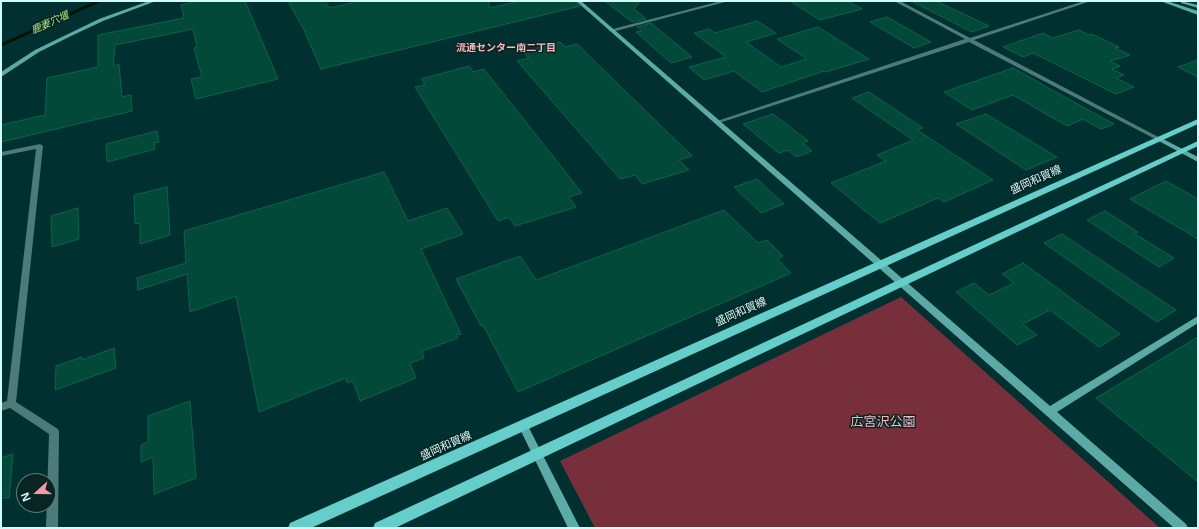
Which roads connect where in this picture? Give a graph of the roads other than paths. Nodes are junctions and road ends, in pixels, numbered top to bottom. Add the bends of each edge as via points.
1 (154, 1) edge
2 (578, 1) edge
3 (727, 1) edge
4 (896, 1) edge
5 (1089, 1) edge
6 (1162, 1) edge
7 (1179, 1) edge
8 (1198, 7) edge
9 (1198, 13) edge
10 (612, 30) junction
11 (969, 40) junction
12 (1, 75) edge
13 (716, 122) junction
14 (1198, 122) edge
15 (1159, 140) junction
16 (1198, 143) edge
17 (1181, 151) junction
18 (1, 154) edge
19 (1198, 160) edge
20 (880, 263) junction
21 (902, 282) junction
22 (1198, 319) edge
23 (11, 404) junction
24 (1, 407) edge
25 (1048, 412) junction
26 (523, 425) junction
27 (537, 454) junction
28 (52, 528) edge
29 (295, 528) edge
30 (380, 528) edge
31 (574, 528) edge
32 (1182, 528) edge

1 - 12 street via 67,36 37,51
2 - 10 street
3 - 10 street
4 - 11 street
5 - 11 street
6 - 9 street
7 - 8 street
10 - 13 street
11 - 13 street
11 - 15 street
13 - 20 street
14 - 15 main road, 盛岡和賀線
15 - 17 street
15 - 20 main road, 盛岡和賀線
16 - 17 main road
17 - 19 street
17 - 21 main road
18 - 23 street via 40,146
20 - 21 street
20 - 26 main road, 盛岡和賀線
21 - 25 street
21 - 27 main road
22 - 25 street
23 - 24 street
23 - 28 street via 54,432
25 - 32 street
26 - 27 street
26 - 29 main road, 盛岡和賀線
27 - 30 main road
27 - 31 street

